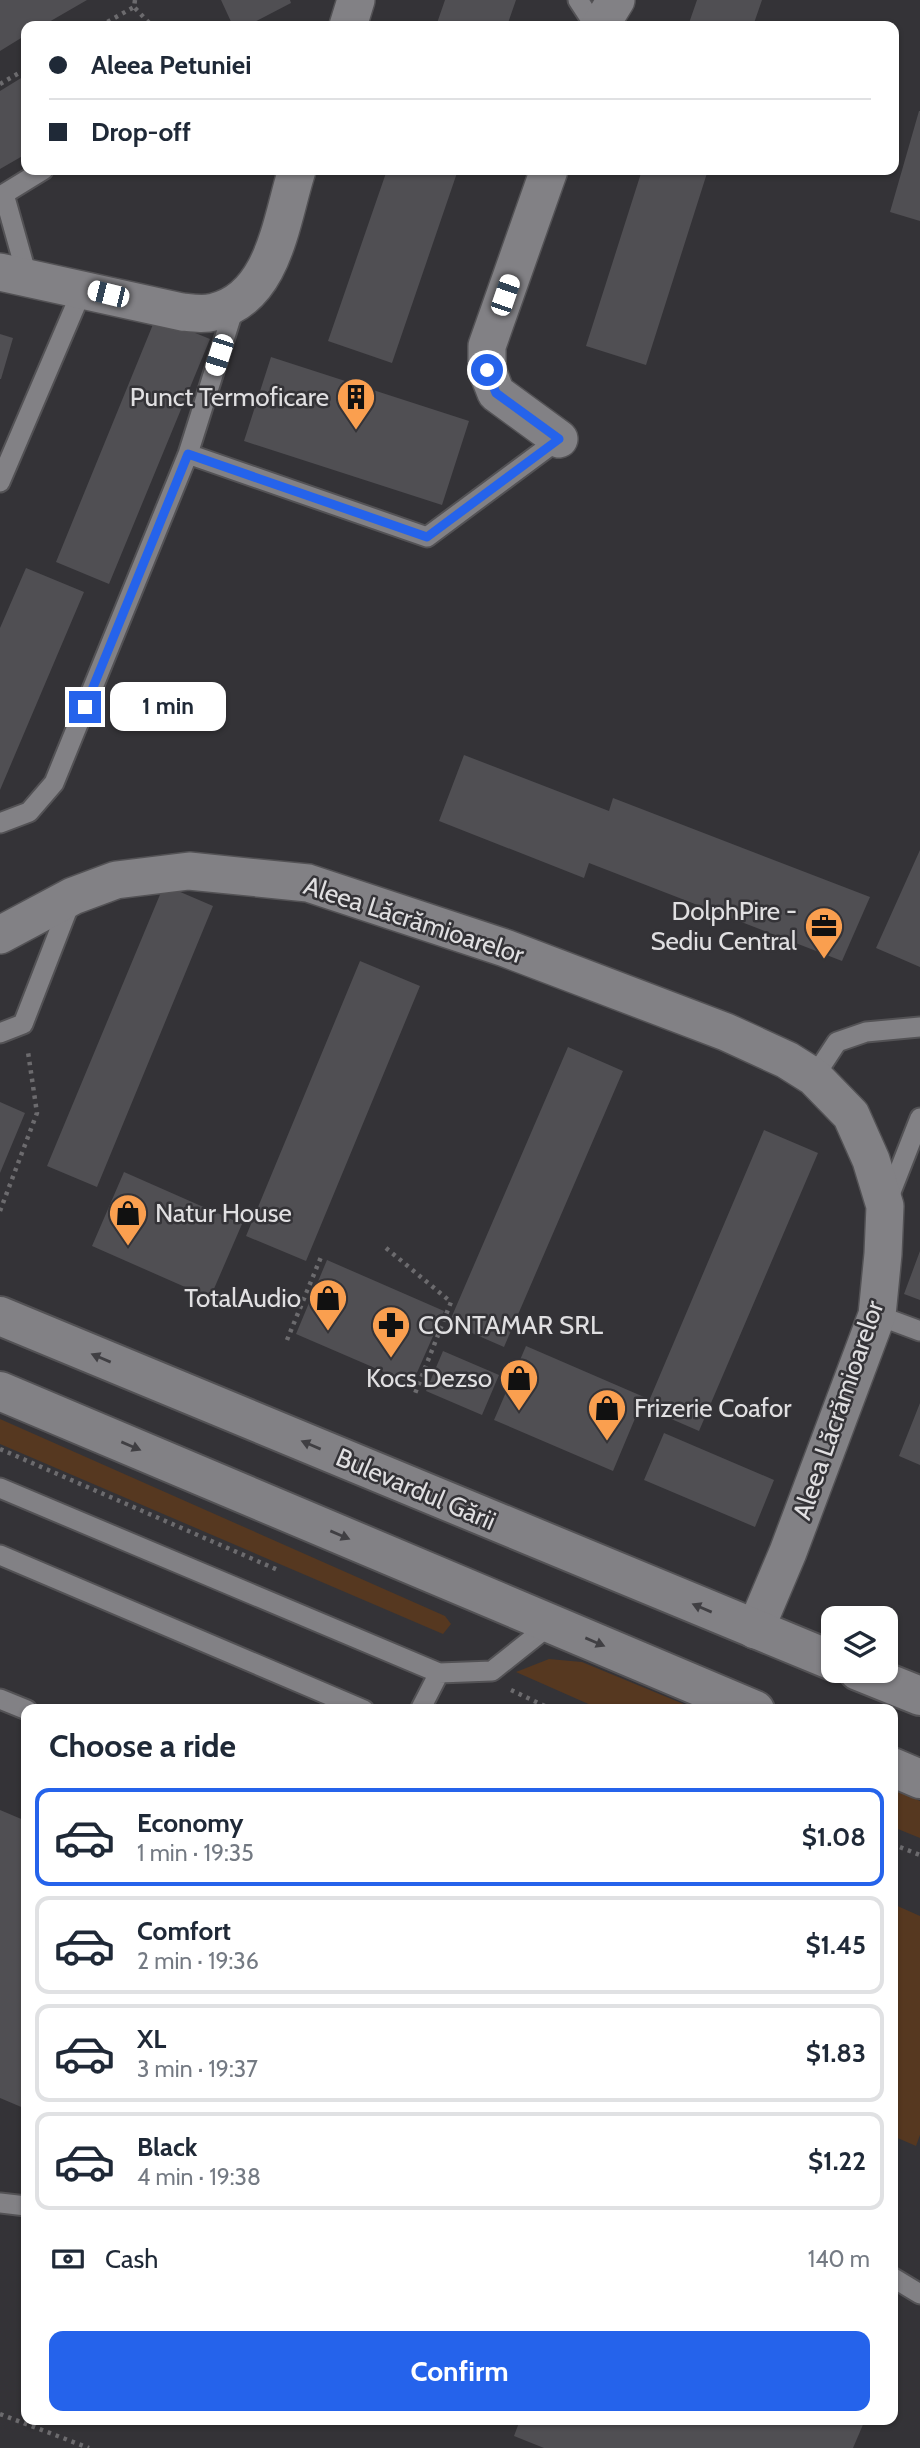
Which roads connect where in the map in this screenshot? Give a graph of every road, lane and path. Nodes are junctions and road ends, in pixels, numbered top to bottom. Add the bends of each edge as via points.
1 (135, 0) edge
2 (356, 0) edge
3 (578, 0) edge
4 (617, 0) edge
5 (134, 7) junction
6 (109, 21) edge
7 (147, 21) edge
8 (350, 21) edge
9 (594, 21) edge
10 (602, 21) edge
11 (21, 72) edge
12 (0, 84) edge
13 (35, 175) edge
14 (295, 175) edge
15 (547, 175) edge
16 (14, 274) edge
17 (83, 288) junction
18 (235, 305) junction
19 (559, 439) joint
20 (188, 454) junction
21 (0, 482) edge
22 (0, 823) edge
23 (73, 896) junction
24 (0, 935) edge
25 (23, 1024) junction
26 (920, 1027) edge
27 (0, 1034) edge
28 (814, 1077) junction
29 (920, 1118) edge
30 (885, 1206) junction
31 (0, 1211) edge
32 (386, 1248) dead end
33 (321, 1257) dead end
34 (877, 1315) junction
35 (0, 1316) edge
36 (920, 1331) edge
37 (287, 1340) dead end
38 (0, 1391) edge
39 (414, 1396) dead end
40 (0, 1488) edge
41 (0, 1555) edge
42 (551, 1624) junction
43 (755, 1630) junction
44 (821, 1656) edge
45 (439, 1674) junction
46 (888, 1683) edge
47 (920, 1696) edge
48 (0, 1699) edge
49 (350, 1704) edge
50 (424, 1704) edge
51 (741, 1704) edge
52 (21, 1708) edge
53 (898, 1770) edge
54 (920, 1779) edge
55 (898, 1846) edge
56 (920, 1855) edge
57 (0, 2203) edge
58 (21, 2205) edge
59 (898, 2281) edge
60 (920, 2294) edge
61 (0, 2414) edge
62 (21, 2422) edge
63 (29, 2425) edge
64 (89, 2448) edge

1 - 5 path
2 - 8 street
3 - 9 lane
4 - 10 street
5 - 6 path
5 - 7 path
11 - 12 path
13 - 16 lane via 4,194
14 - 18 street via 265,272 251,293
15 - 19 street via 487,346 487,370 496,393
16 - 17 street
17 - 18 street via 181,312 212,313
17 - 21 lane
18 - 20 lane
19 - 20 lane via 427,537
20 - 22 lane via 54,783 29,812
23 - 24 street, Aleea Lăcrămioarelor
23 - 25 lane
23 - 28 street, Aleea Lăcrămioarelor via 116,880 190,871 308,883 505,948 713,1027
25 - 27 lane
25 - 31 path via 37,1113
26 - 28 lane via 866,1032 837,1042
28 - 30 street, Aleea Lăcrămioarelor via 851,1115
29 - 30 lane
30 - 34 street, Aleea Lăcrămioarelor
32 - 39 path via 451,1302
33 - 37 path
34 - 36 lane
34 - 43 street, Aleea Lăcrămioarelor
43 -> 35 main road, Bulevardul Gării
38 -> 42 main road
40 - 45 lane
41 - 49 lane
42 - 45 lane via 492,1671
42 -> 51 main road
43 - 44 main road, Bulevardul Gării
45 - 50 lane
46 - 47 main road
48 - 52 lane
53 - 54 main road
55 - 56 path
57 - 58 lane
59 - 60 lane
61 - 62 path
63 - 64 path

